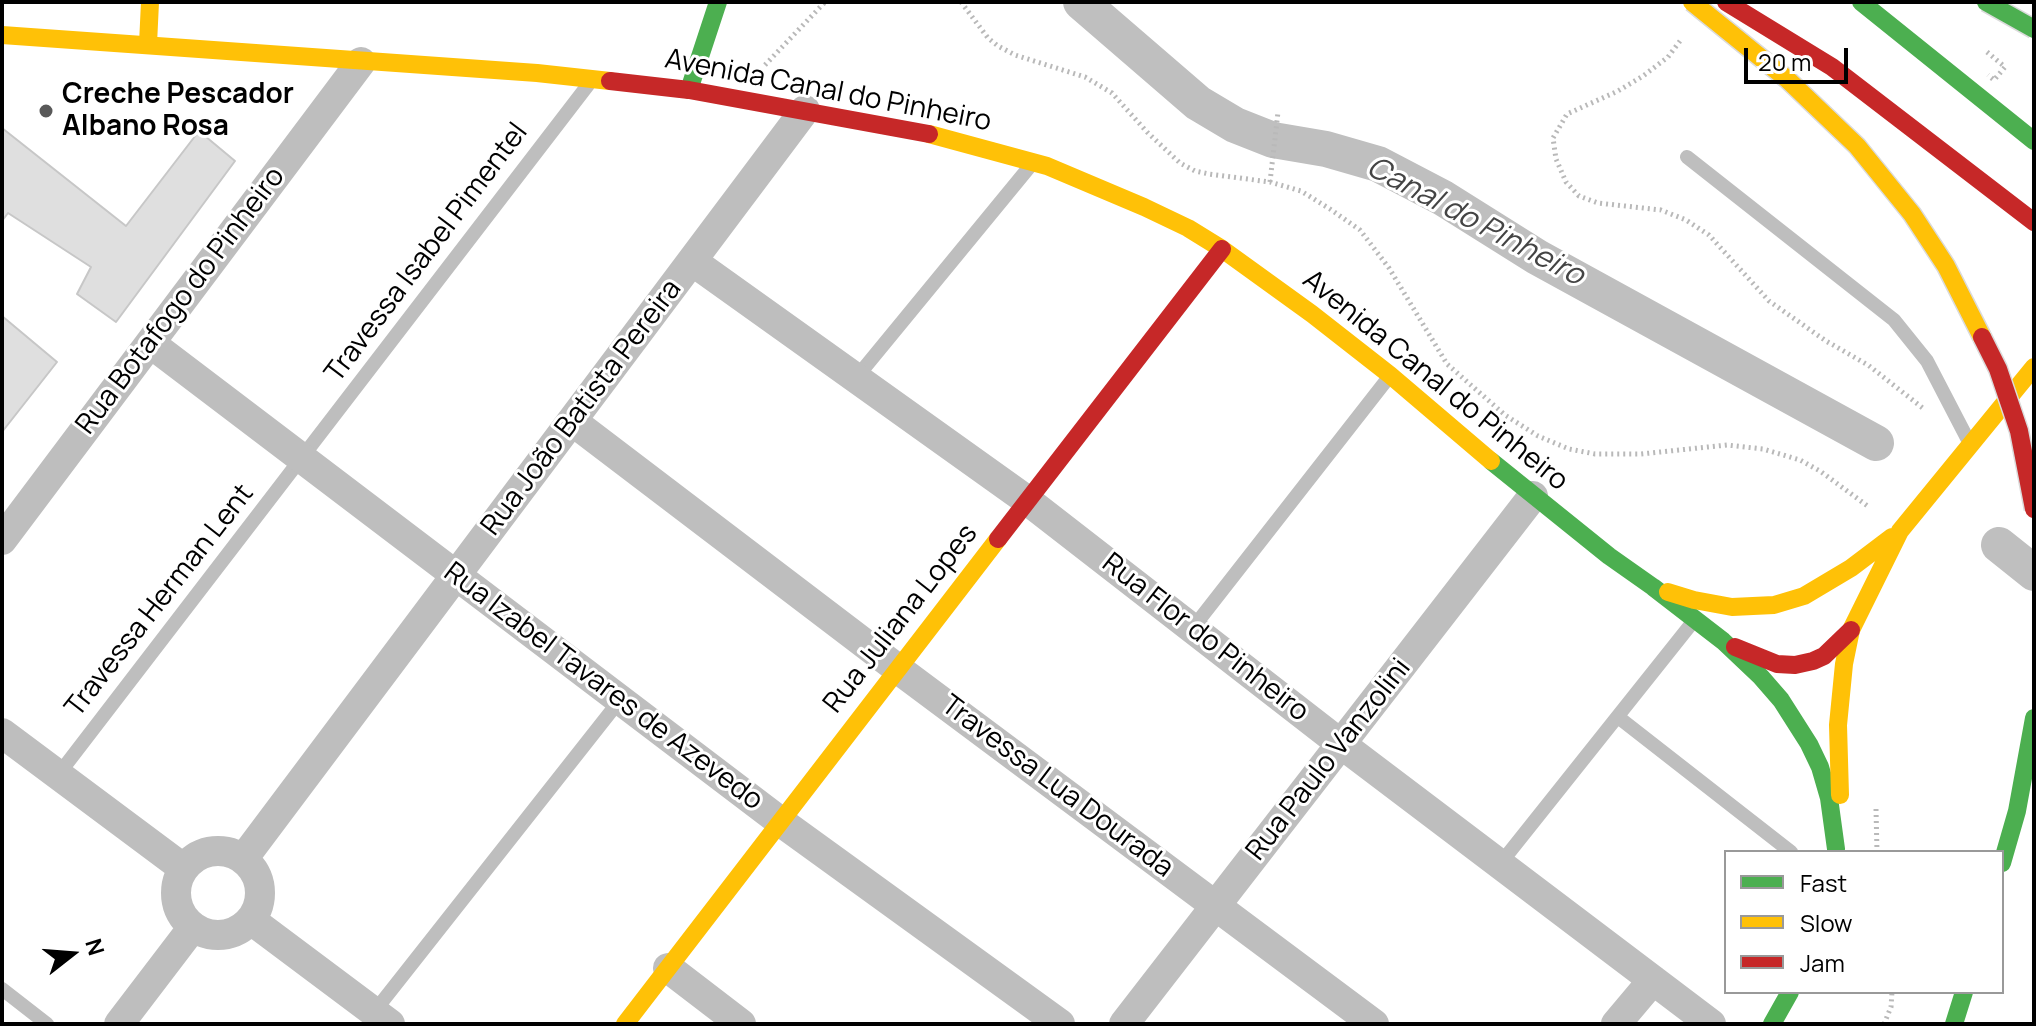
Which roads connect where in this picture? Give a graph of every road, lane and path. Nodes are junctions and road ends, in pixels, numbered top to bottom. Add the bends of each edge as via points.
1 (150, 2) edge
2 (718, 2) edge
3 (825, 2) edge
4 (961, 2) edge
5 (1692, 2) edge
6 (1726, 2) edge
7 (1861, 2) edge
8 (1986, 2) edge
9 (2034, 29) edge
10 (2, 35) edge
11 (1684, 35) dead end
12 (148, 44) junction
13 (1987, 52) dead end
14 (361, 62) junction
15 (1988, 75) dead end
16 (593, 79) junction
17 (689, 90) junction
18 (735, 98) junction
19 (805, 110) junction
20 (1278, 112) dead end
21 (2034, 141) edge
22 (1687, 157) dead end
23 (1034, 162) junction
24 (1270, 182) junction
25 (2034, 222) edge
26 (1222, 249) junction
27 (692, 261) junction
28 (150, 343) junction
29 (2034, 367) edge
30 (1390, 375) junction
31 (856, 378) junction
32 (1924, 410) dead end
33 (572, 421) junction
34 (1970, 444) junction
35 (303, 459) junction
36 (1533, 496) junction
37 (1028, 501) junction
38 (2034, 509) edge
39 (1900, 531) junction
40 (2, 540) edge
41 (456, 575) junction
42 (1653, 587) junction
43 (1804, 596) junction
44 (1706, 603) junction
45 (1783, 619) dead end
46 (1694, 620) junction
47 (1192, 629) junction
48 (1851, 630) junction
49 (1777, 639) dead end
50 (1723, 641) junction
51 (1777, 664) junction
52 (898, 669) junction
53 (620, 700) junction
54 (1618, 717) junction
55 (2034, 718) edge
56 (1796, 722) junction
57 (2, 733) edge
58 (1341, 744) junction
59 (58, 775) junction
60 (1876, 801) dead end
61 (781, 822) junction
62 (1788, 850) edge
63 (1836, 850) edge
64 (1836, 850) edge
65 (1877, 850) edge
66 (2004, 856) edge
67 (243, 859) junction
68 (1500, 864) junction
69 (183, 868) junction
70 (1215, 906) junction
71 (251, 920) junction
72 (193, 927) junction
73 (668, 968) junction
74 (1653, 980) junction
75 (2, 989) edge
76 (1789, 994) edge
77 (1892, 994) edge
78 (1963, 994) edge
79 (382, 1018) edge
80 (47, 1024) edge
81 (119, 1024) edge
82 (625, 1024) edge
83 (741, 1024) edge
84 (1060, 1024) edge
85 (1124, 1024) edge
86 (1374, 1024) edge
87 (1616, 1024) edge
88 (1711, 1024) edge
89 (1772, 1024) edge
90 (1884, 1024) edge
91 (1954, 1024) edge

1 - 12 main road
2 - 17 main road
3 - 18 path
4 - 24 path via 998,46 1085,77 1112,93 1180,163 1209,174
5 - 38 main road, bridge via 1787,79 1857,146 1912,214 1946,266 1998,369 2019,431
6 - 25 main road via 1832,67
7 - 21 main road
8 - 9 main road, bridge
10 - 12 main road, Avenida Canal do Pinheiro
11 - 32 path via 1668,57 1643,76 1567,114 1553,138 1566,182 1579,196 1598,203 1661,210 1686,220 1709,235 1769,301 1868,365
12 - 14 main road, Avenida Canal do Pinheiro
13 - 15 path, bridge via 2005,67 1994,80
14 - 16 main road, Avenida Canal do Pinheiro
14 - 28 street, Rua Botafogo do Pinheiro
16 - 17 main road, Avenida Canal do Pinheiro
16 - 35 lane, Travessa Isabel Pimentel
17 - 18 main road, Avenida Canal do Pinheiro
18 - 19 main road, Avenida Canal do Pinheiro
19 - 23 main road, Avenida Canal do Pinheiro via 931,134
19 - 27 street, Rua João Batista Pereira
20 - 24 path
22 - 34 lane via 1894,320 1927,361
23 - 26 main road, Avenida Canal do Pinheiro via 1144,207
23 - 31 lane
24 - 39 path via 1301,191 1360,230 1447,364 1505,415 1538,436 1595,454 1727,445 1763,449 1820,471
26 - 30 main road, Avenida Canal do Pinheiro
26 - 37 main road, Rua Juliana Lopes
27 - 31 street, Rua Flor do Pinheiro
27 - 33 street, Rua João Batista Pereira
28 - 35 street, Rua Izabel Tavares de Azevedo
28 - 40 street, Rua Botafogo do Pinheiro
29 - 34 main road
30 - 36 main road, Avenida Canal do Pinheiro
30 - 47 lane
31 - 37 street, Rua Flor do Pinheiro
33 - 41 street, Rua João Batista Pereira
33 - 52 street, Travessa Lua Dourada
34 - 39 main road
35 - 41 street, Rua Izabel Tavares de Azevedo
35 - 59 lane, Travessa Herman Lent
36 - 42 main road, Avenida Canal do Pinheiro
36 - 58 street, Rua Paulo Vanzolini
37 - 47 street, Rua Flor do Pinheiro
37 - 52 main road, Rua Juliana Lopes
39 - 43 main road
39 - 48 main road
41 - 53 street, Rua Izabel Tavares de Azevedo
41 - 67 street, Rua João Batista Pereira
42 - 44 main road, Avenida Canal do Pinheiro
42 - 46 main road, Avenida Canal do Pinheiro
43 - 44 main road, Avenida Canal do Pinheiro via 1752,607
43 - 45 main road
44 - 46 lane
46 - 50 main road, Avenida Canal do Pinheiro
46 - 54 lane
47 - 58 street, Rua Flor do Pinheiro
48 - 51 main road via 1824,656 1795,665
48 - 63 main road via 1838,725
49 - 51 main road
50 - 51 main road
50 - 56 main road, Avenida Canal do Pinheiro via 1761,677
51 - 56 main road
52 - 61 main road, Rua Juliana Lopes
52 - 70 street, Travessa Lua Dourada
53 - 61 street, Rua Izabel Tavares de Azevedo
53 - 79 lane
54 - 62 lane
54 - 68 lane
55 - 66 main road
56 - 64 main road via 1820,767
57 - 59 street
58 - 68 street, Rua Flor do Pinheiro
58 - 70 street, Rua Paulo Vanzolini
59 - 69 street
60 - 65 path
61 - 73 main road, Rua Juliana Lopes
61 - 84 street, Rua Izabel Tavares de Azevedo
67 - 69 street via 231,852 204,852
67 - 71 street via 259,881 258,908
68 - 74 street, Rua Flor do Pinheiro
69 - 72 street via 177,880 177,906
70 - 85 street, Rua Paulo Vanzolini
70 - 86 street, Travessa Lua Dourada
71 - 72 street via 230,934
71 - 79 street
72 - 81 street
73 - 82 main road, Rua Juliana Lopes
73 - 83 street
74 - 87 street
74 - 88 street, Rua Flor do Pinheiro
75 - 80 lane
76 - 89 main road
77 - 90 path
78 - 91 main road

